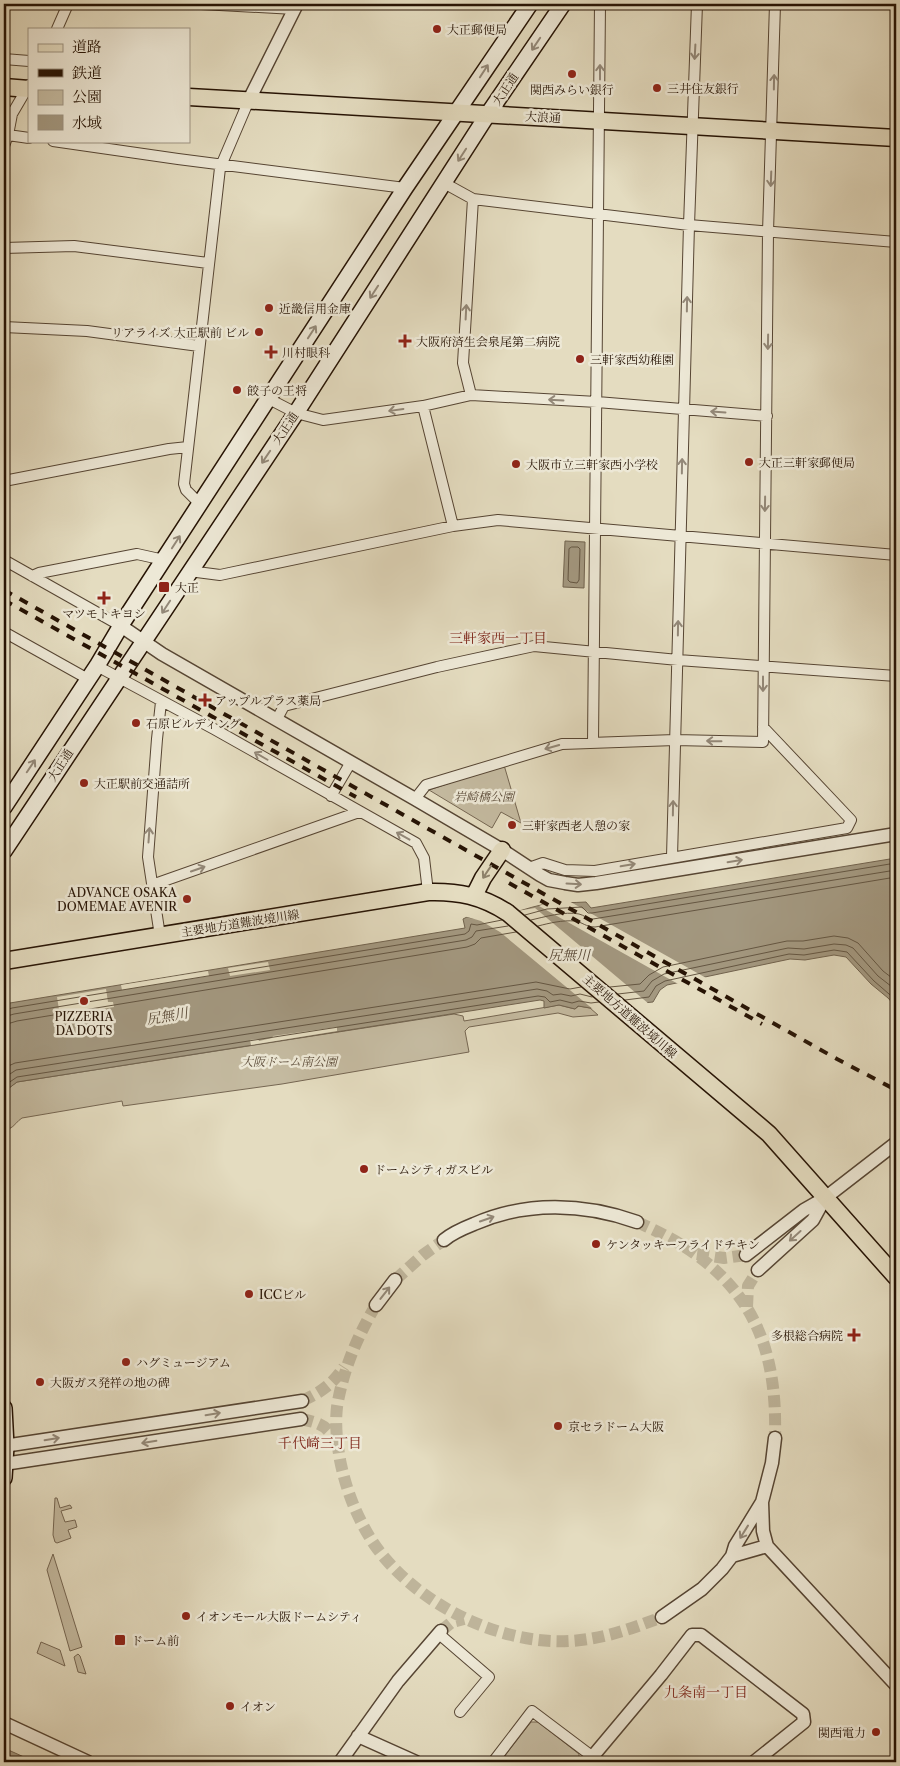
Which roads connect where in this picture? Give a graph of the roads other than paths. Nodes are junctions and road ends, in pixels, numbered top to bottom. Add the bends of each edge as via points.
1 (68, 4) edge
2 (201, 4) edge
3 (530, 4) edge
4 (563, 4) edge
5 (600, 4) edge
6 (697, 4) edge
7 (775, 4) edge
8 (296, 6) edge
9 (57, 28) edge
10 (4, 59) edge
11 (28, 61) edge
12 (4, 87) edge
13 (28, 88) edge
14 (190, 97) edge
15 (249, 100) junction
16 (457, 112) junction
17 (8, 113) edge
18 (488, 114) junction
19 (600, 121) junction
20 (692, 126) junction
21 (773, 131) junction
22 (8, 135) junction
23 (28, 138) edge
24 (896, 138) edge
25 (60, 142) edge
26 (4, 146) edge
27 (221, 165) junction
28 (444, 183) junction
29 (405, 188) junction
30 (473, 199) junction
31 (599, 214) junction
32 (689, 225) junction
33 (768, 232) junction
34 (896, 242) edge
35 (4, 248) edge
36 (208, 263) junction
37 (4, 327) edge
38 (199, 346) junction
39 (471, 395) junction
40 (269, 399) junction
41 (597, 402) junction
42 (423, 406) junction
43 (684, 410) junction
44 (296, 413) junction
45 (767, 416) junction
46 (188, 447) junction
47 (4, 481) edge
48 (200, 504) junction
49 (453, 526) junction
50 (596, 527) junction
51 (681, 536) junction
52 (764, 543) junction
53 (896, 555) edge
54 (4, 560) edge
55 (164, 560) junction
56 (189, 571) junction
57 (32, 576) junction
58 (121, 626) junction
59 (4, 632) edge
60 (144, 641) junction
61 (595, 652) junction
62 (678, 660) junction
63 (763, 665) junction
64 (97, 666) junction
65 (896, 676) edge
66 (119, 677) junction
67 (88, 679) junction
68 (162, 702) junction
69 (277, 719) junction
70 (763, 727) junction
71 (675, 740) junction
72 (594, 742) junction
73 (351, 762) junction
74 (331, 796) junction
75 (415, 799) junction
76 (4, 807) edge
77 (359, 812) junction
78 (896, 834) edge
79 (502, 850) junction
80 (4, 851) edge
81 (672, 857) junction
82 (529, 868) junction
83 (152, 885) junction
84 (428, 892) junction
85 (474, 896) junction
86 (160, 936) junction
87 (4, 961) edge
88 (896, 1143) edge
89 (825, 1198) junction
90 (637, 1222) tunnel mouth
91 (444, 1240) tunnel mouth
92 (746, 1254) tunnel mouth
93 (758, 1270) tunnel mouth
94 (896, 1277) edge
95 (395, 1280) tunnel mouth
96 (376, 1305) tunnel mouth
97 (302, 1401) tunnel mouth
98 (4, 1408) edge
99 (301, 1419) tunnel mouth
100 (775, 1438) tunnel mouth
101 (5, 1446) edge
102 (4, 1469) edge
103 (762, 1502) junction
104 (767, 1546) junction
105 (732, 1556) junction
106 (662, 1617) tunnel mouth
107 (440, 1632) joint
108 (896, 1685) edge
109 (460, 1712) dead end
110 (4, 1723) edge
111 (358, 1736) junction
112 (591, 1759) edge
113 (759, 1761) edge
114 (88, 1762) edge
115 (340, 1762) edge
116 (416, 1762) edge
117 (493, 1762) edge

1 - 9 street
2 - 8 street
16 -> 3 main road, 大正通
4 -> 18 main road, 大正通
19 -> 5 street
6 -> 20 street
21 -> 7 street
8 - 15 street
10 - 11 street
12 - 13 main road
13 - 17 street
14 - 15 main road, 大浪通
15 - 16 main road, 大浪通
15 - 27 street
16 - 18 main road, 大浪通
16 - 29 main road, 大正通
17 - 22 street
18 - 19 main road, 大浪通
18 -> 28 main road, 大正通
19 - 20 main road, 大浪通
19 - 31 street
20 - 21 main road, 大浪通
20 - 32 street
21 - 24 main road, 大浪通
21 -> 33 street
22 - 23 street
22 - 26 street
25 - 27 street
27 - 29 street
27 - 36 street
28 - 30 street
28 -> 44 main road, 大正通
40 -> 29 main road, 大正通
30 - 31 street
39 -> 30 street via 463,363
31 - 32 street
31 - 41 street
32 - 33 street
43 -> 32 street
33 - 34 street
33 -> 45 street
35 - 36 street via 74,246
36 - 38 street
37 - 38 street via 87,331
38 - 46 street
41 -> 39 street
39 - 42 street
40 - 44 street
40 - 48 main road, 大正通
41 - 43 street
41 - 50 street
42 -> 44 street via 323,420
42 - 49 street
45 -> 43 street
51 -> 43 street
44 -> 56 main road, 大正通
45 -> 52 street
46 - 47 street
46 - 48 street via 184,484
55 -> 48 main road, 大正通
49 - 50 street via 498,520
49 - 56 street via 220,576
50 - 51 street
50 - 61 street
51 - 52 street
62 -> 51 street
52 - 53 street
52 - 63 street
54 - 57 street
55 - 57 street via 137,554
55 - 58 main road, 大正通
56 -> 60 main road, 大正通
57 - 58 street
58 - 60 street
58 - 64 main road, 大正通
59 - 67 street
60 - 66 main road, 大正通
60 - 69 street
61 - 62 street
61 - 69 street via 534,646 284,706
61 - 72 street
62 - 63 street
62 - 71 street
63 - 65 street
63 -> 70 street
64 - 66 street
64 - 67 main road, 大正通
66 - 68 street
66 - 80 main road, 大正通
76 -> 67 main road, 大正通
74 -> 68 street
83 -> 68 street via 148,857
69 - 73 street
70 -> 71 street via 763,742
70 - 81 street via 851,820 847,828
71 - 72 street
81 -> 71 street
72 -> 75 street via 562,744 462,773 426,785
73 - 74 street
73 - 75 street
74 - 77 street
75 - 79 street
83 -> 77 street
84 -> 77 street via 424,858 416,843
82 -> 78 street via 549,880 565,884 596,883
79 - 82 street
79 -> 85 main road
82 -> 81 street via 543,863 565,870 595,871
83 - 86 street
84 - 85 main road, 主要地方道難波境川線
84 - 86 main road, 主要地方道難波境川線
85 - 89 main road, 主要地方道難波境川線 via 508,912 769,1134
86 - 87 main road, 主要地方道難波境川線
88 - 89 street
89 - 92 street
89 -> 93 street via 813,1220
89 - 94 main road, 主要地方道難波境川線
91 -> 90 street via 485,1219 542,1207 593,1209
96 -> 95 street
101 -> 97 street
98 - 101 main road
99 -> 102 street
100 - 103 street
101 - 102 main road
103 - 104 street
103 -> 105 street
104 - 105 street
104 - 108 street
105 - 106 street via 702,1588
107 - 109 street via 489,1677
107 - 111 street via 398,1680
110 - 114 street
111 - 115 street
111 - 116 street
112 - 113 street via 692,1635 701,1635 803,1714 804,1722
112 - 117 street via 532,1711

